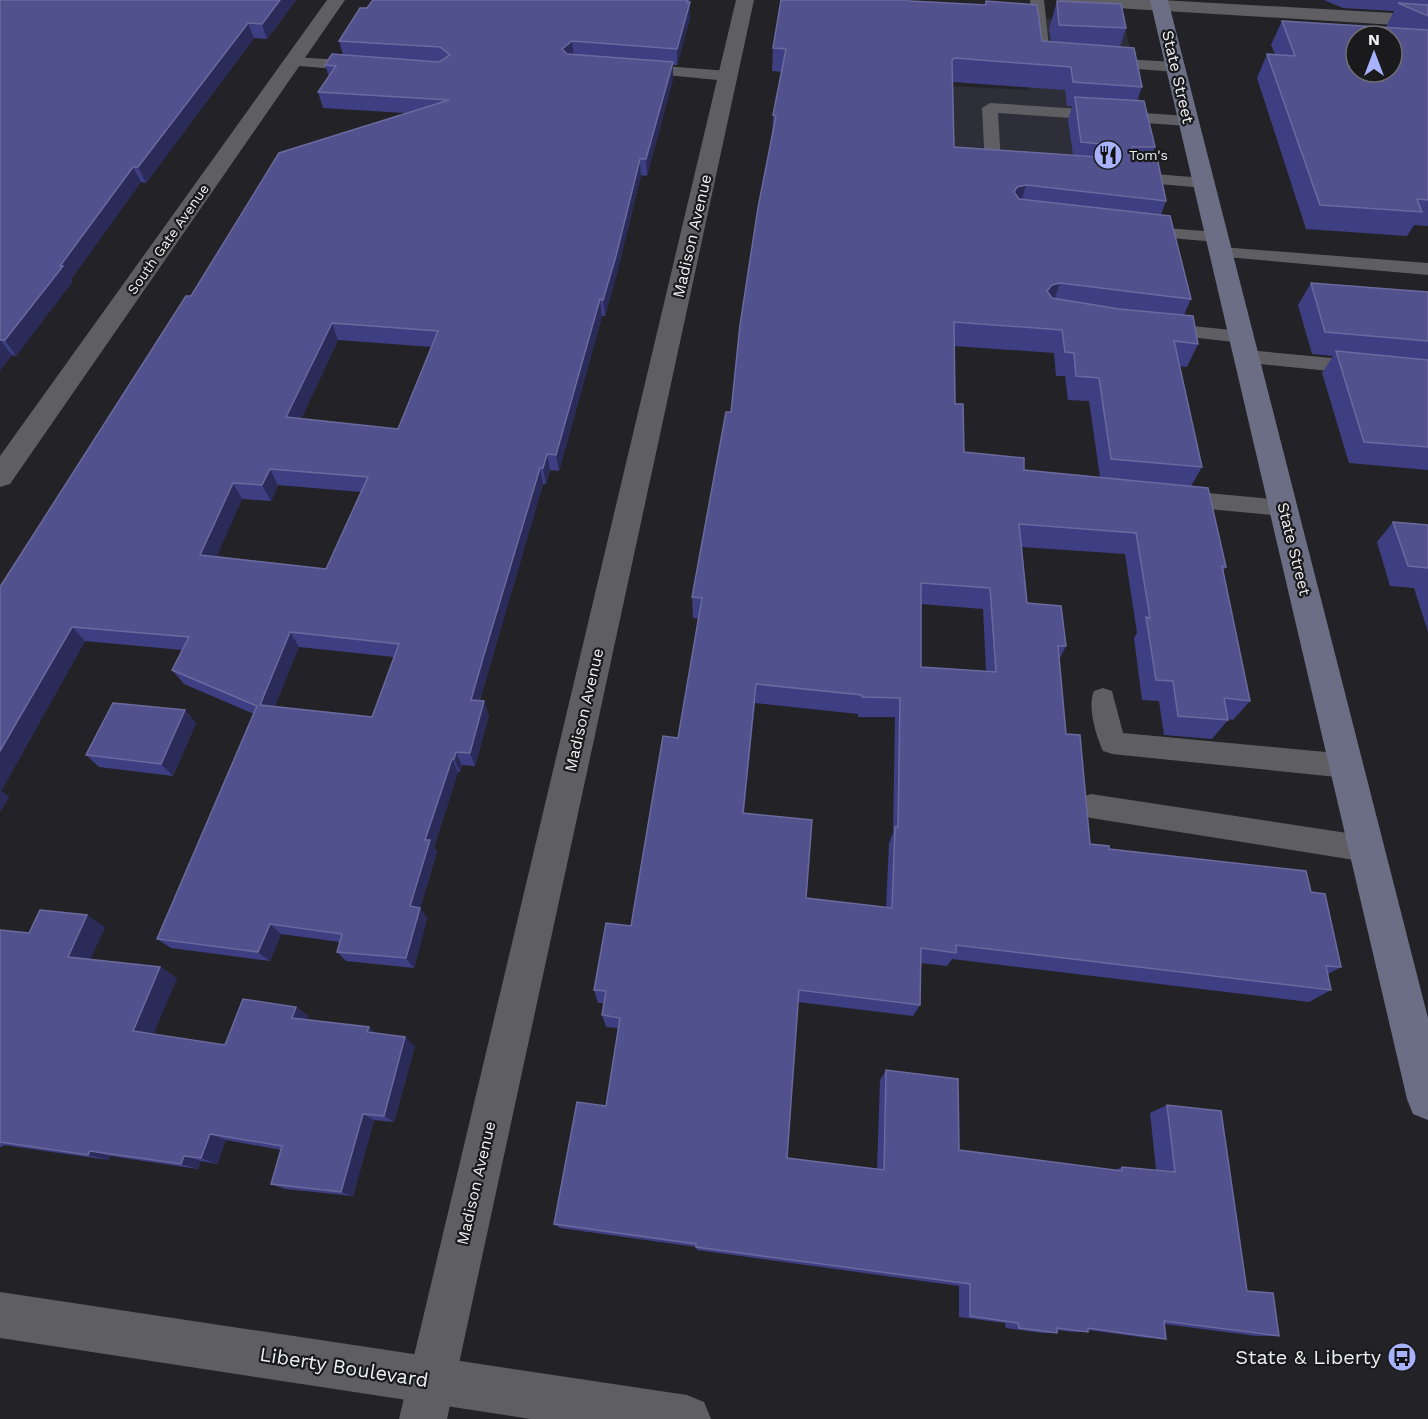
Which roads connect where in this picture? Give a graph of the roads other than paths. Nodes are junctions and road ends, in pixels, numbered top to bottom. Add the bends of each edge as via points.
1 (336, 0) edge
2 (745, 0) edge
3 (1037, 0) edge
4 (1067, 0) edge
5 (1160, 2) edge
6 (1428, 21) edge
7 (1054, 59) edge
8 (292, 62) junction
9 (1087, 62) edge
10 (373, 67) edge
11 (1176, 67) junction
12 (619, 68) edge
13 (728, 76) junction
14 (1189, 121) junction
15 (1026, 169) edge
16 (1131, 177) edge
17 (1204, 183) junction
18 (1124, 229) edge
19 (1219, 244) junction
20 (1428, 269) edge
21 (1143, 328) edge
22 (1244, 347) junction
23 (1428, 374) edge
24 (0, 477) edge
25 (1152, 496) edge
26 (1284, 508) junction
27 (1103, 699) dead end
28 (1347, 766) junction
29 (1091, 806) dead end
30 (1367, 849) junction
31 (1428, 1098) edge
32 (0, 1315) edge
33 (427, 1400) edge
34 (687, 1419) edge

1 - 8 street, South Gate Avenue
2 - 13 street, Madison Avenue
3 - 7 lane via 1043,59
4 - 5 street
5 - 6 street
5 - 11 main road, State Street
8 - 10 lane
8 - 24 street, South Gate Avenue
9 - 11 lane
11 - 14 main road, State Street
12 - 13 lane
13 - 33 street, Madison Avenue
14 - 15 lane via 990,108 993,166
14 - 17 main road, State Street
16 - 17 lane
17 - 19 main road, State Street
18 - 19 lane
19 - 20 lane
19 - 22 main road, State Street
21 - 22 lane
22 - 23 lane
22 - 26 main road, State Street
25 - 26 lane
26 - 28 main road, State Street
27 - 28 lane via 1112,742
28 - 30 main road, State Street
29 - 30 lane
30 - 31 main road, State Street
32 - 33 street, Liberty Boulevard
33 - 34 street, Liberty Boulevard

